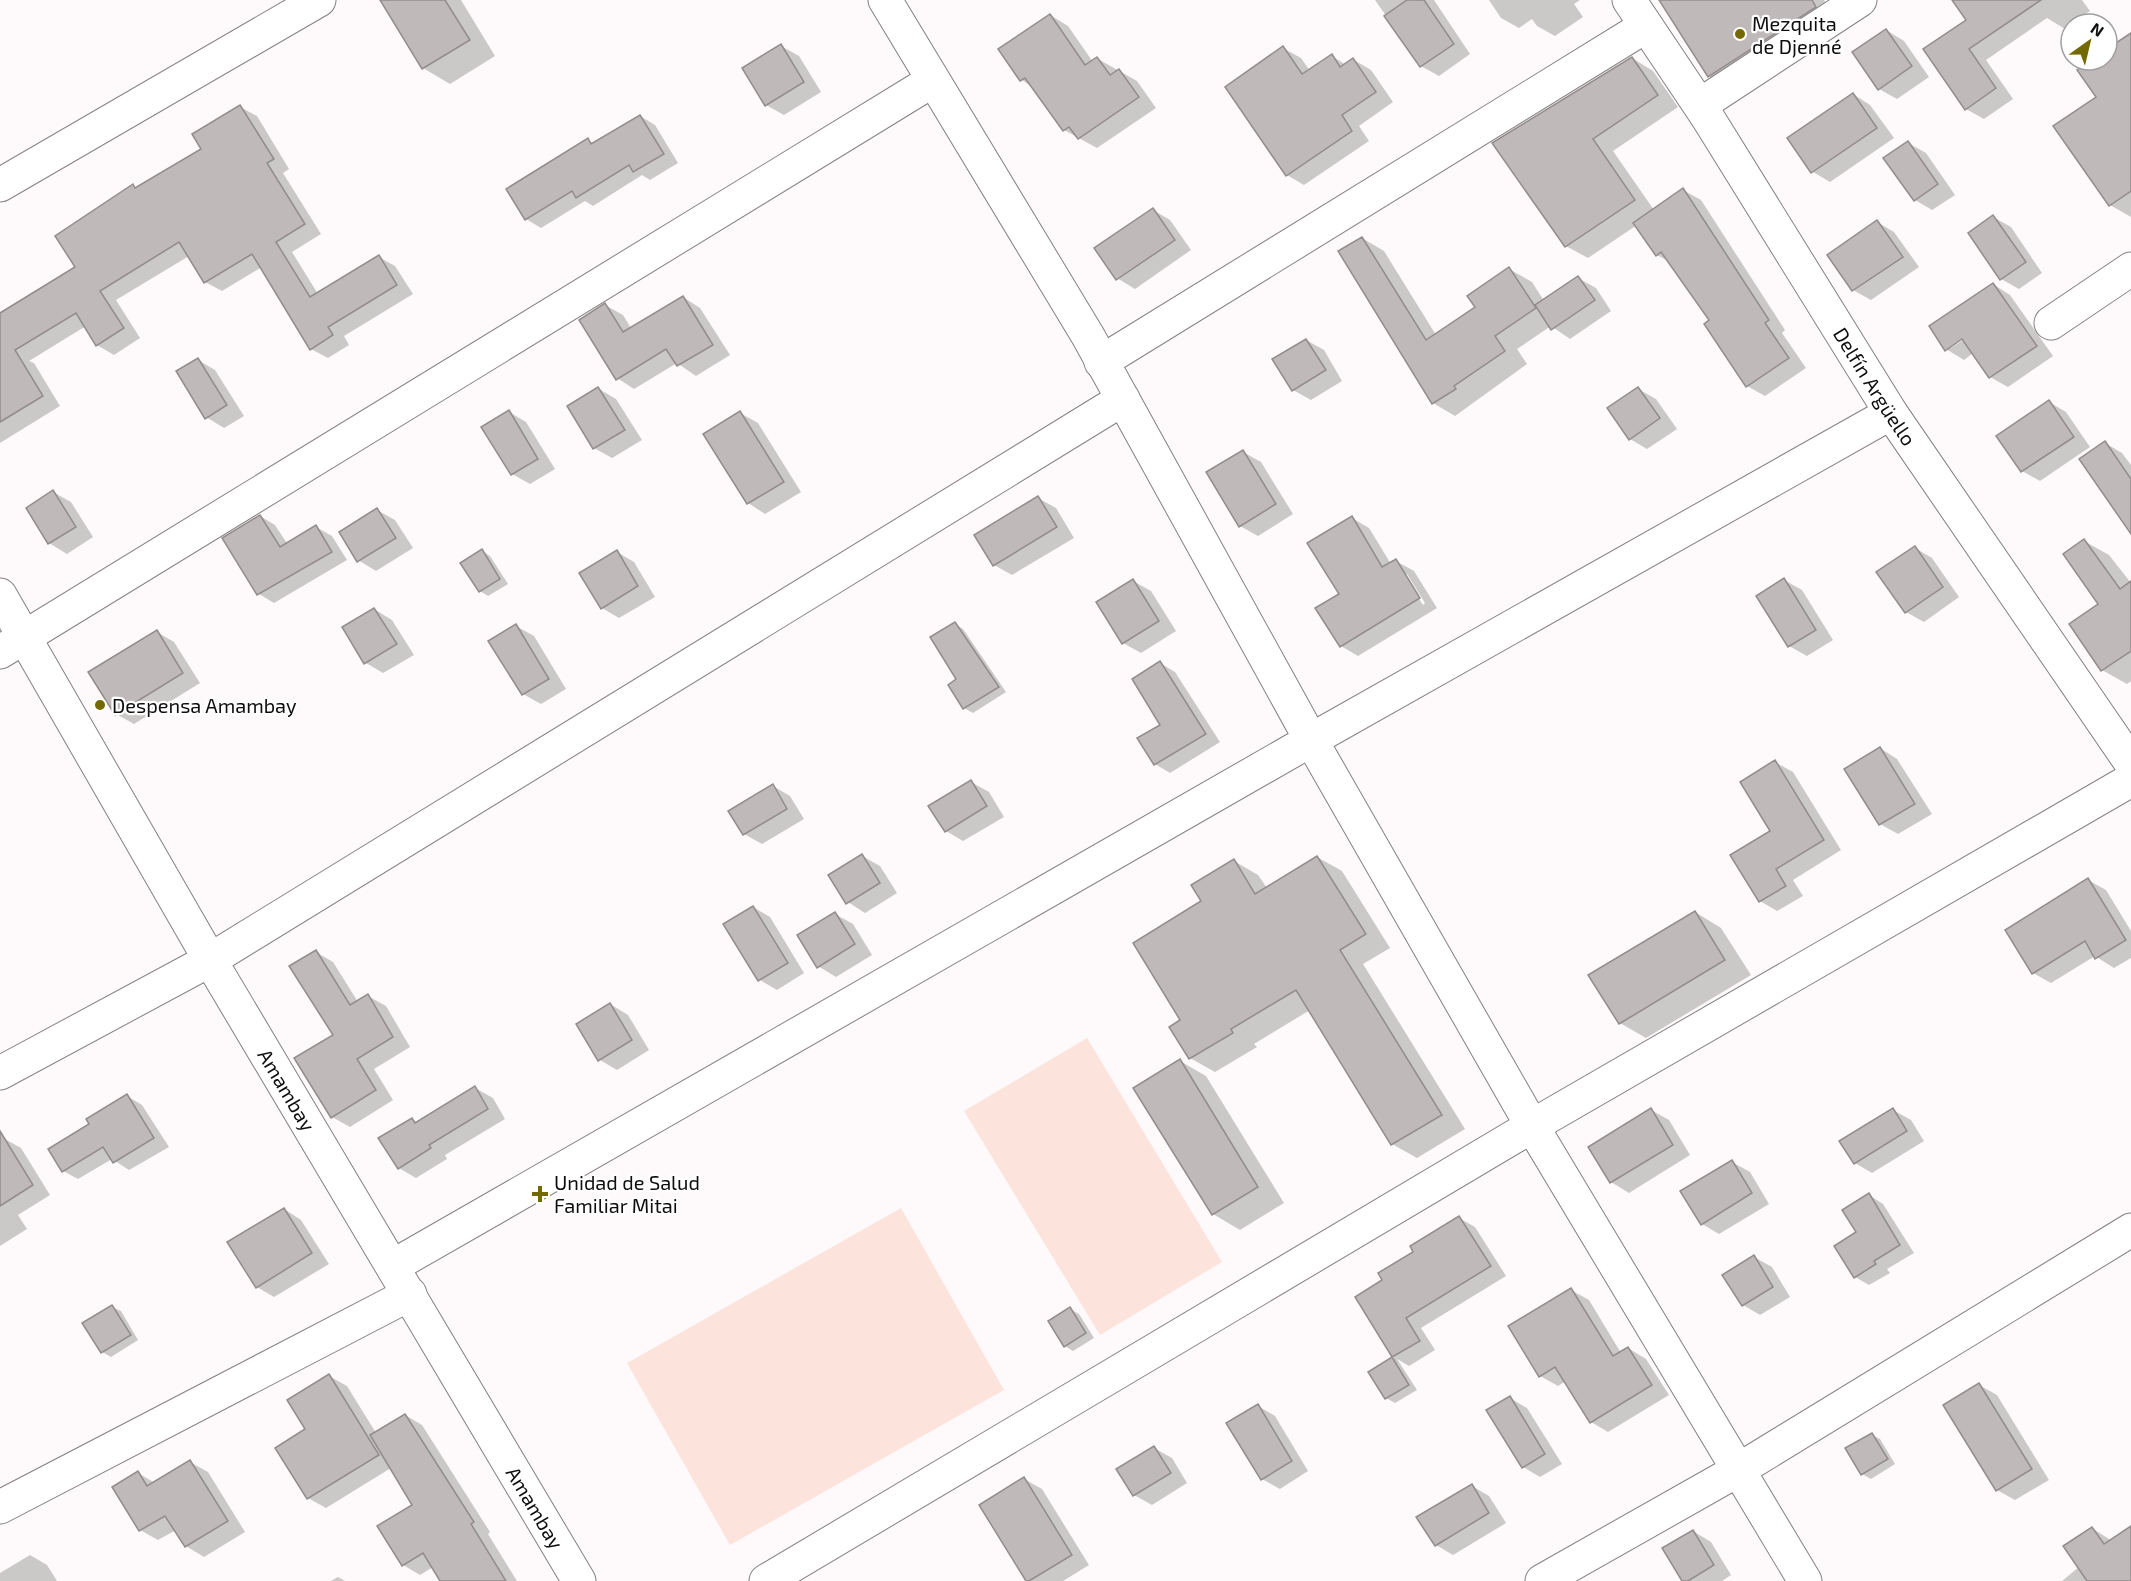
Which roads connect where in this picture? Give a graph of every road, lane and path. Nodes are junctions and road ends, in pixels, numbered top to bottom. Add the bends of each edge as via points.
1 (318, 0) edge
2 (885, 0) edge
3 (1860, 0) edge
4 (1637, 13) edge
5 (932, 81) junction
6 (1700, 105) junction
7 (0, 185) edge
8 (2131, 269) edge
9 (2051, 323) dead end
10 (1101, 362) junction
11 (1123, 399) junction
12 (1891, 413) junction
13 (0, 595) edge
14 (13, 645) edge
15 (1311, 740) junction
16 (2131, 763) edge
17 (2131, 780) edge
18 (210, 960) junction
19 (0, 1073) edge
20 (1532, 1126) junction
21 (2131, 1230) edge
22 (393, 1266) junction
23 (411, 1294) junction
24 (1740, 1469) junction
25 (0, 1507) edge
26 (579, 1581) edge
27 (766, 1581) edge
28 (1542, 1581) edge
29 (1805, 1581) edge

1 - 7 street
2 - 5 street
3 - 6 street
4 - 6 street, Delfín Argüello
4 - 10 street
5 - 10 street
5 - 14 street
6 - 12 street, Delfín Argüello
8 - 9 street
10 - 11 street
11 - 15 street
11 - 18 street
12 - 15 street
12 - 16 street, Delfín Argüello
13 - 14 street, Amambay
14 - 18 street, Amambay
15 - 20 street
15 - 22 street
17 - 20 street
18 - 19 street
18 - 22 street, Amambay
20 - 24 street
20 - 27 street
21 - 24 street
22 - 23 street, Amambay
23 - 25 street
23 - 26 street, Amambay
24 - 28 street
24 - 29 street

